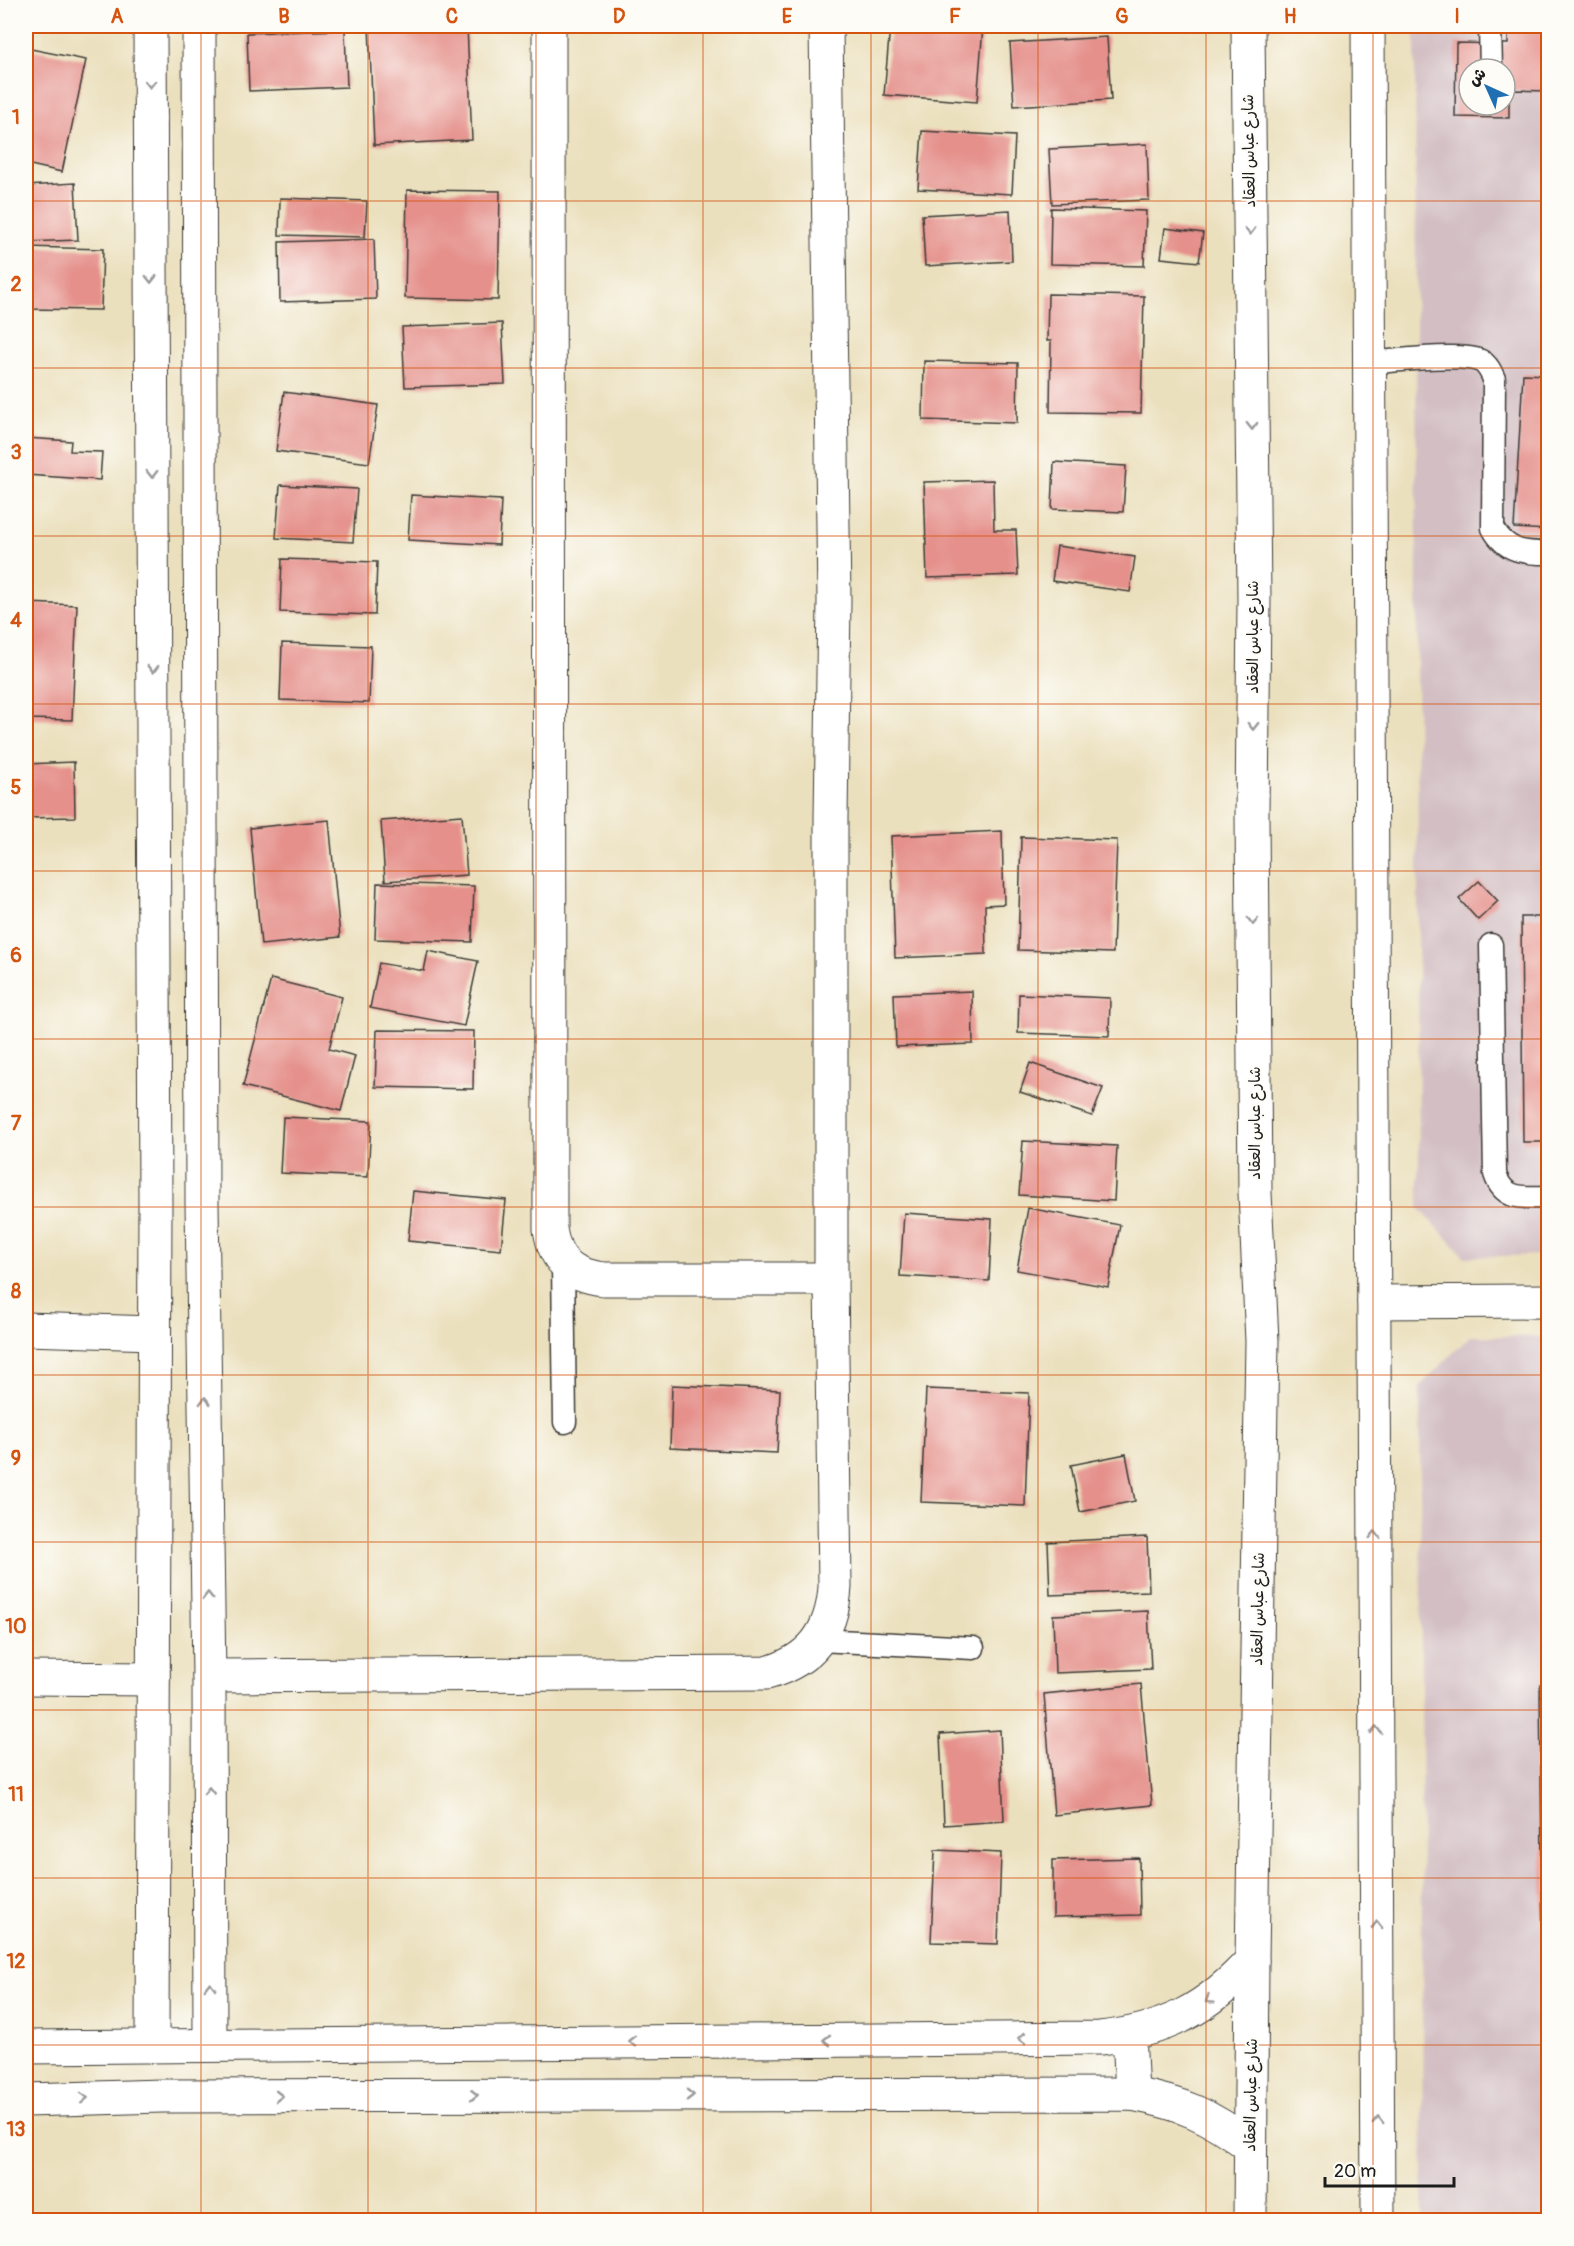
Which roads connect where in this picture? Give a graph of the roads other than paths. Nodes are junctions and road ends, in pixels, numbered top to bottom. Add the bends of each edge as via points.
1 (150, 26) edge
2 (199, 26) edge
3 (549, 26) edge
4 (826, 26) edge
5 (1248, 26) edge
6 (1368, 26) edge
7 (1490, 26) edge
8 (1491, 57) edge
9 (1369, 363) junction
10 (1548, 553) edge
11 (1491, 945) dead end
12 (1548, 1197) edge
13 (155, 1202) junction
14 (202, 1203) junction
15 (562, 1262) junction
16 (831, 1279) junction
17 (1548, 1301) edge
18 (1374, 1302) junction
19 (26, 1329) edge
20 (154, 1333) junction
21 (565, 1422) dead end
22 (819, 1640) junction
23 (973, 1648) dead end
24 (209, 1676) junction
25 (26, 1678) edge
26 (153, 1679) junction
27 (1252, 1960) junction
28 (1129, 2034) junction
29 (210, 2044) junction
30 (152, 2046) junction
31 (26, 2047) edge
32 (1132, 2094) junction
33 (26, 2100) edge
34 (1250, 2146) junction
35 (1250, 2220) edge
36 (1378, 2220) edge

1 -> 13 street
2 - 14 street
3 - 15 street via 550,1217 552,1241
4 - 16 street via 834,600
5 -> 27 street, شارع عباس العقاد via 1255,1181 1262,1341
6 - 9 street
7 - 8 lane
9 - 10 lane via 1462,357 1482,362 1490,369 1494,379 1493,528 1498,538 1520,552
9 - 18 street
11 - 12 lane via 1495,1174 1510,1194
13 - 14 street
13 - 20 street
24 -> 14 street
15 - 16 street via 574,1272 604,1279
15 - 21 lane
16 - 22 street via 835,1587 829,1623
17 - 18 street
36 -> 18 street
19 - 20 street
20 - 26 street
22 - 23 lane
22 - 24 street via 787,1667 767,1673
29 -> 24 street
25 - 26 street
26 - 30 street
27 -> 28 street via 1201,2006 1157,2027
27 - 34 street, شارع عباس العقاد
28 -> 29 street via 1100,2038
28 - 32 street
29 - 30 street
30 - 31 street
33 -> 32 street via 174,2096
32 - 34 street via 1195,2111
34 - 35 street, شارع عباس العقاد

